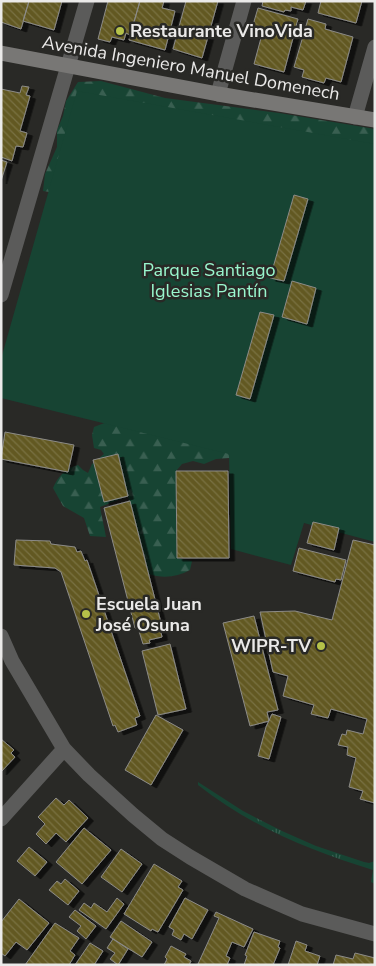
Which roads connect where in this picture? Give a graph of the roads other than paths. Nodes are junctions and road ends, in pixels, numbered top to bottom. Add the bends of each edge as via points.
1 (87, 1) edge
2 (244, 1) edge
3 (375, 47) edge
4 (1, 53) edge
5 (69, 65) junction
6 (218, 94) junction
7 (355, 117) junction
8 (375, 120) edge
9 (1, 295) edge
10 (1, 636) edge
11 (64, 749) junction
12 (1, 819) edge
13 (375, 934) edge

1 - 5 street
2 - 6 street
3 - 7 street
4 - 5 street, Avenida Ingeniero Manuel Domenech
5 - 6 street, Avenida Ingeniero Manuel Domenech
5 - 9 street
6 - 7 street, Avenida Ingeniero Manuel Domenech
7 - 8 street, Avenida Ingeniero Manuel Domenech
10 - 11 street via 12,661
11 - 12 street
11 - 13 street via 133,815 197,862 274,903 310,917

